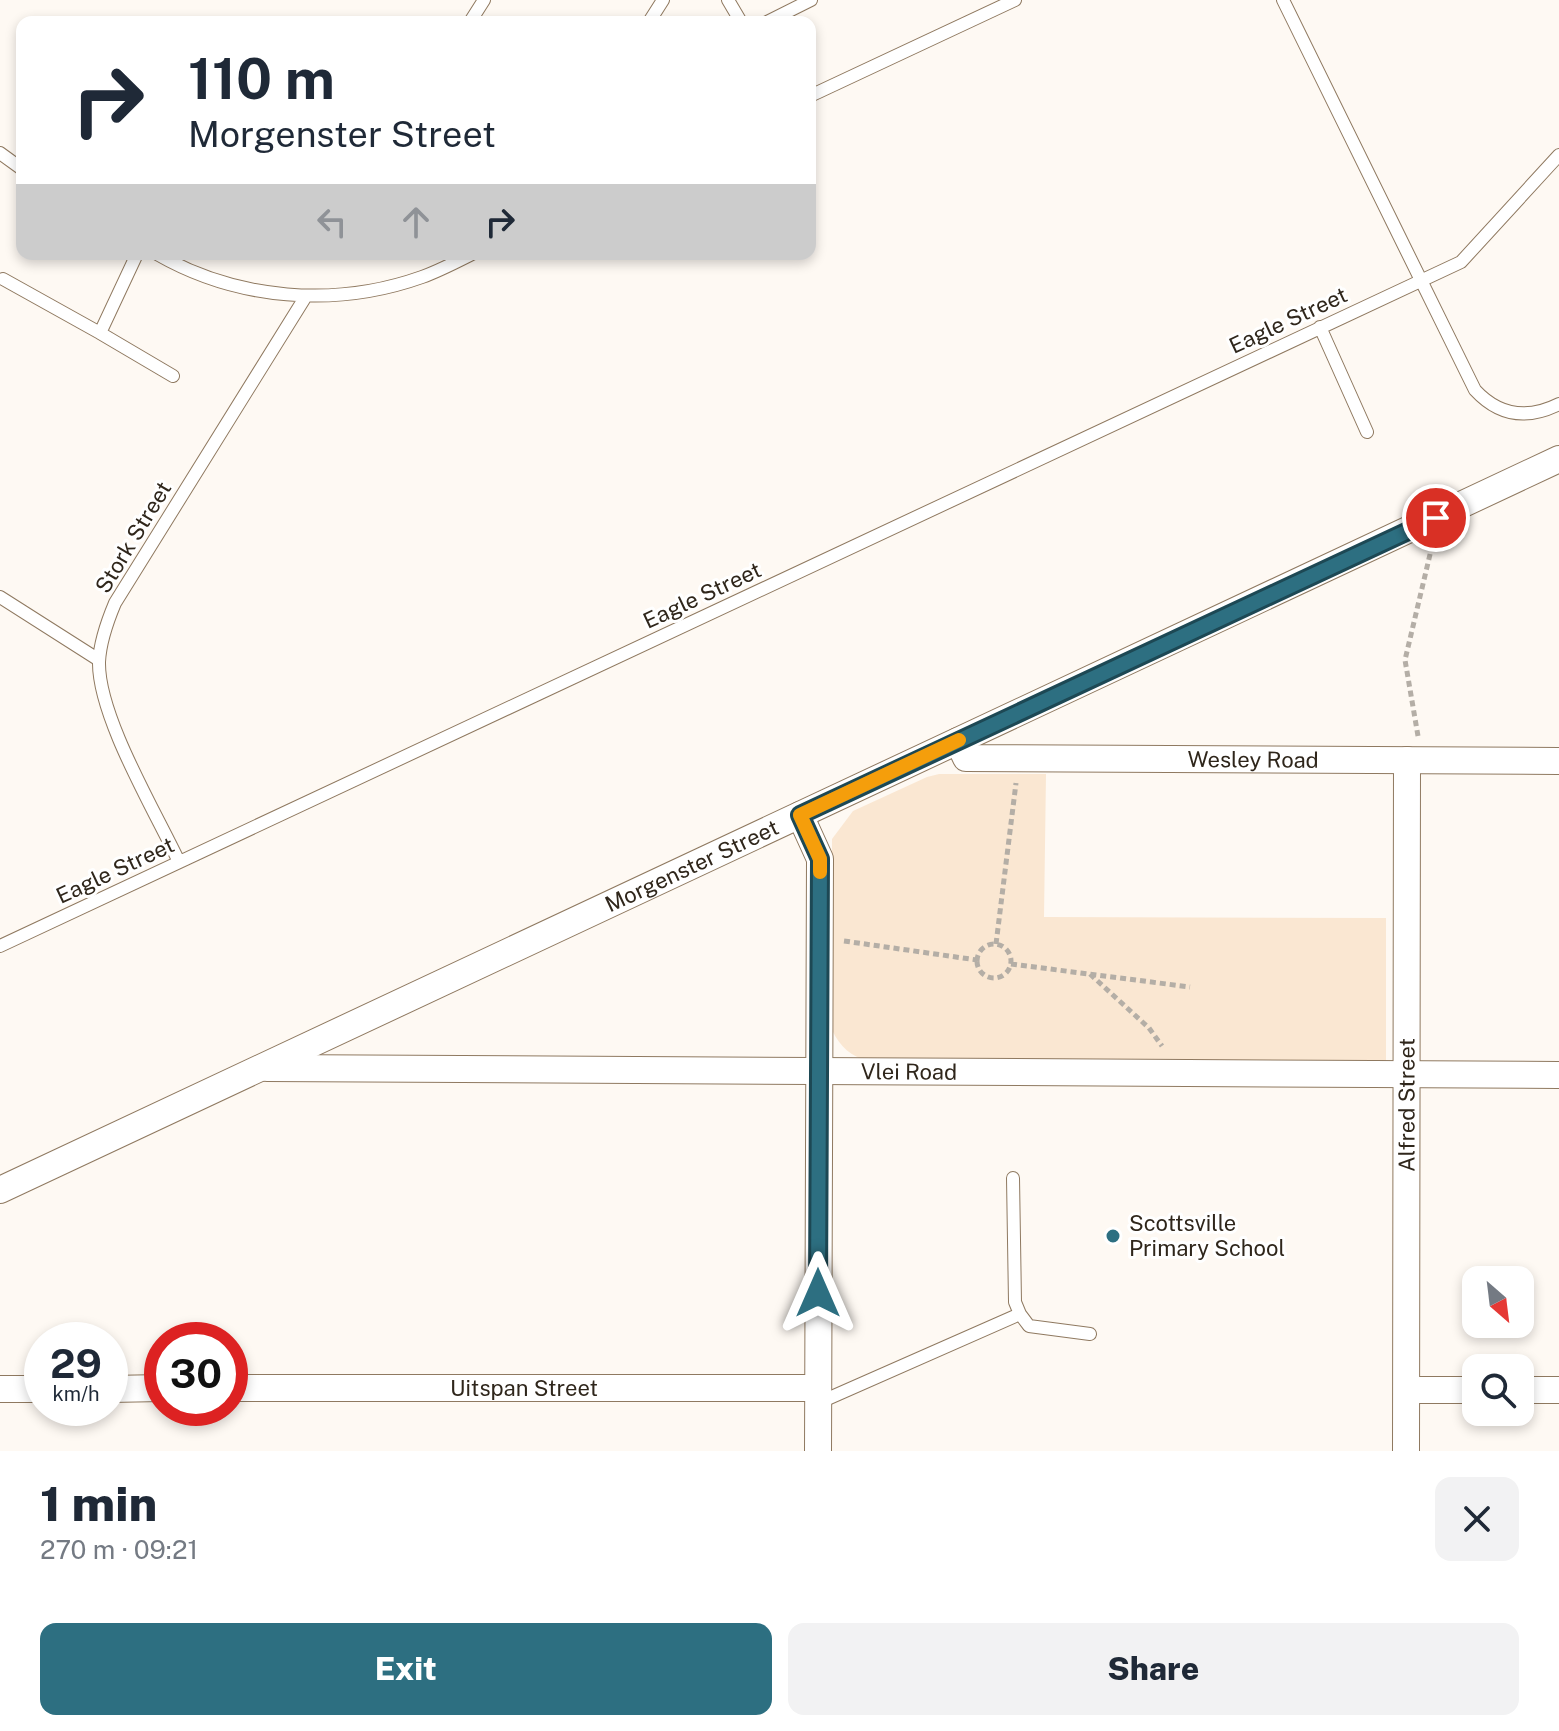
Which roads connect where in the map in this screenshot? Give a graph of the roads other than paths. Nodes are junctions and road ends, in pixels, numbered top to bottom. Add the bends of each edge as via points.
1 (811, 0) edge
2 (1015, 0) edge
3 (1283, 0) edge
4 (779, 16) edge
5 (816, 93) edge
6 (1559, 155) edge
7 (134, 260) edge
8 (169, 260) edge
9 (459, 260) edge
10 (3, 279) dead end
11 (1420, 281) junction
12 (306, 296) junction
13 (1320, 327) junction
14 (100, 333) junction
15 (173, 376) dead end
16 (1559, 404) edge
17 (1367, 432) dead end
18 (1559, 459) edge
19 (0, 597) edge
20 (99, 660) junction
21 (958, 741) junction
22 (1415, 760) junction
23 (1559, 761) edge
24 (800, 815) junction
25 (179, 862) junction
26 (0, 946) edge
27 (260, 1068) junction
28 (819, 1073) junction
29 (1407, 1074) junction
30 (1559, 1075) edge
31 (1013, 1178) dead end
32 (0, 1190) edge
33 (1020, 1314) junction
34 (1090, 1334) dead end
35 (248, 1388) edge
36 (0, 1389) edge
37 (24, 1389) edge
38 (1407, 1390) junction
39 (1462, 1390) edge
40 (1534, 1390) edge
41 (1559, 1390) edge
42 (818, 1395) junction
43 (818, 1451) edge
44 (1406, 1451) edge

1 - 4 lane
2 - 5 lane
3 - 11 lane
6 - 11 lane, Eagle Street via 1461,262
7 - 14 lane
8 - 12 lane via 237,287
9 - 12 lane via 396,285
10 - 14 lane
11 - 13 lane, Eagle Street
11 - 16 lane via 1484,400 1520,415
12 - 20 lane, Stork Street via 115,603
13 - 17 lane
13 - 25 lane, Eagle Street
14 - 15 lane
18 - 21 street, Morgenster Street
19 - 20 lane
20 - 25 lane, Stork Street via 107,709
21 - 22 street, Wesley Road via 966,758
21 - 24 street, Morgenster Street
22 - 23 street, Wesley Road
22 - 29 street, Alfred Street
24 - 27 street, Morgenster Street
24 - 28 street via 820,859
25 - 26 lane, Eagle Street
27 - 28 street, Vlei Road
27 - 32 street, Morgenster Street
28 - 29 street, Vlei Road
28 - 42 street
29 - 30 street, Vlei Road
29 - 38 street, Alfred Street
31 - 33 lane via 1015,1302
33 - 34 lane via 1029,1326
33 - 42 lane
35 - 42 street, Uitspan Street
36 - 37 street
38 - 39 street
38 - 44 street, Alfred Street
40 - 41 street
42 - 43 street

